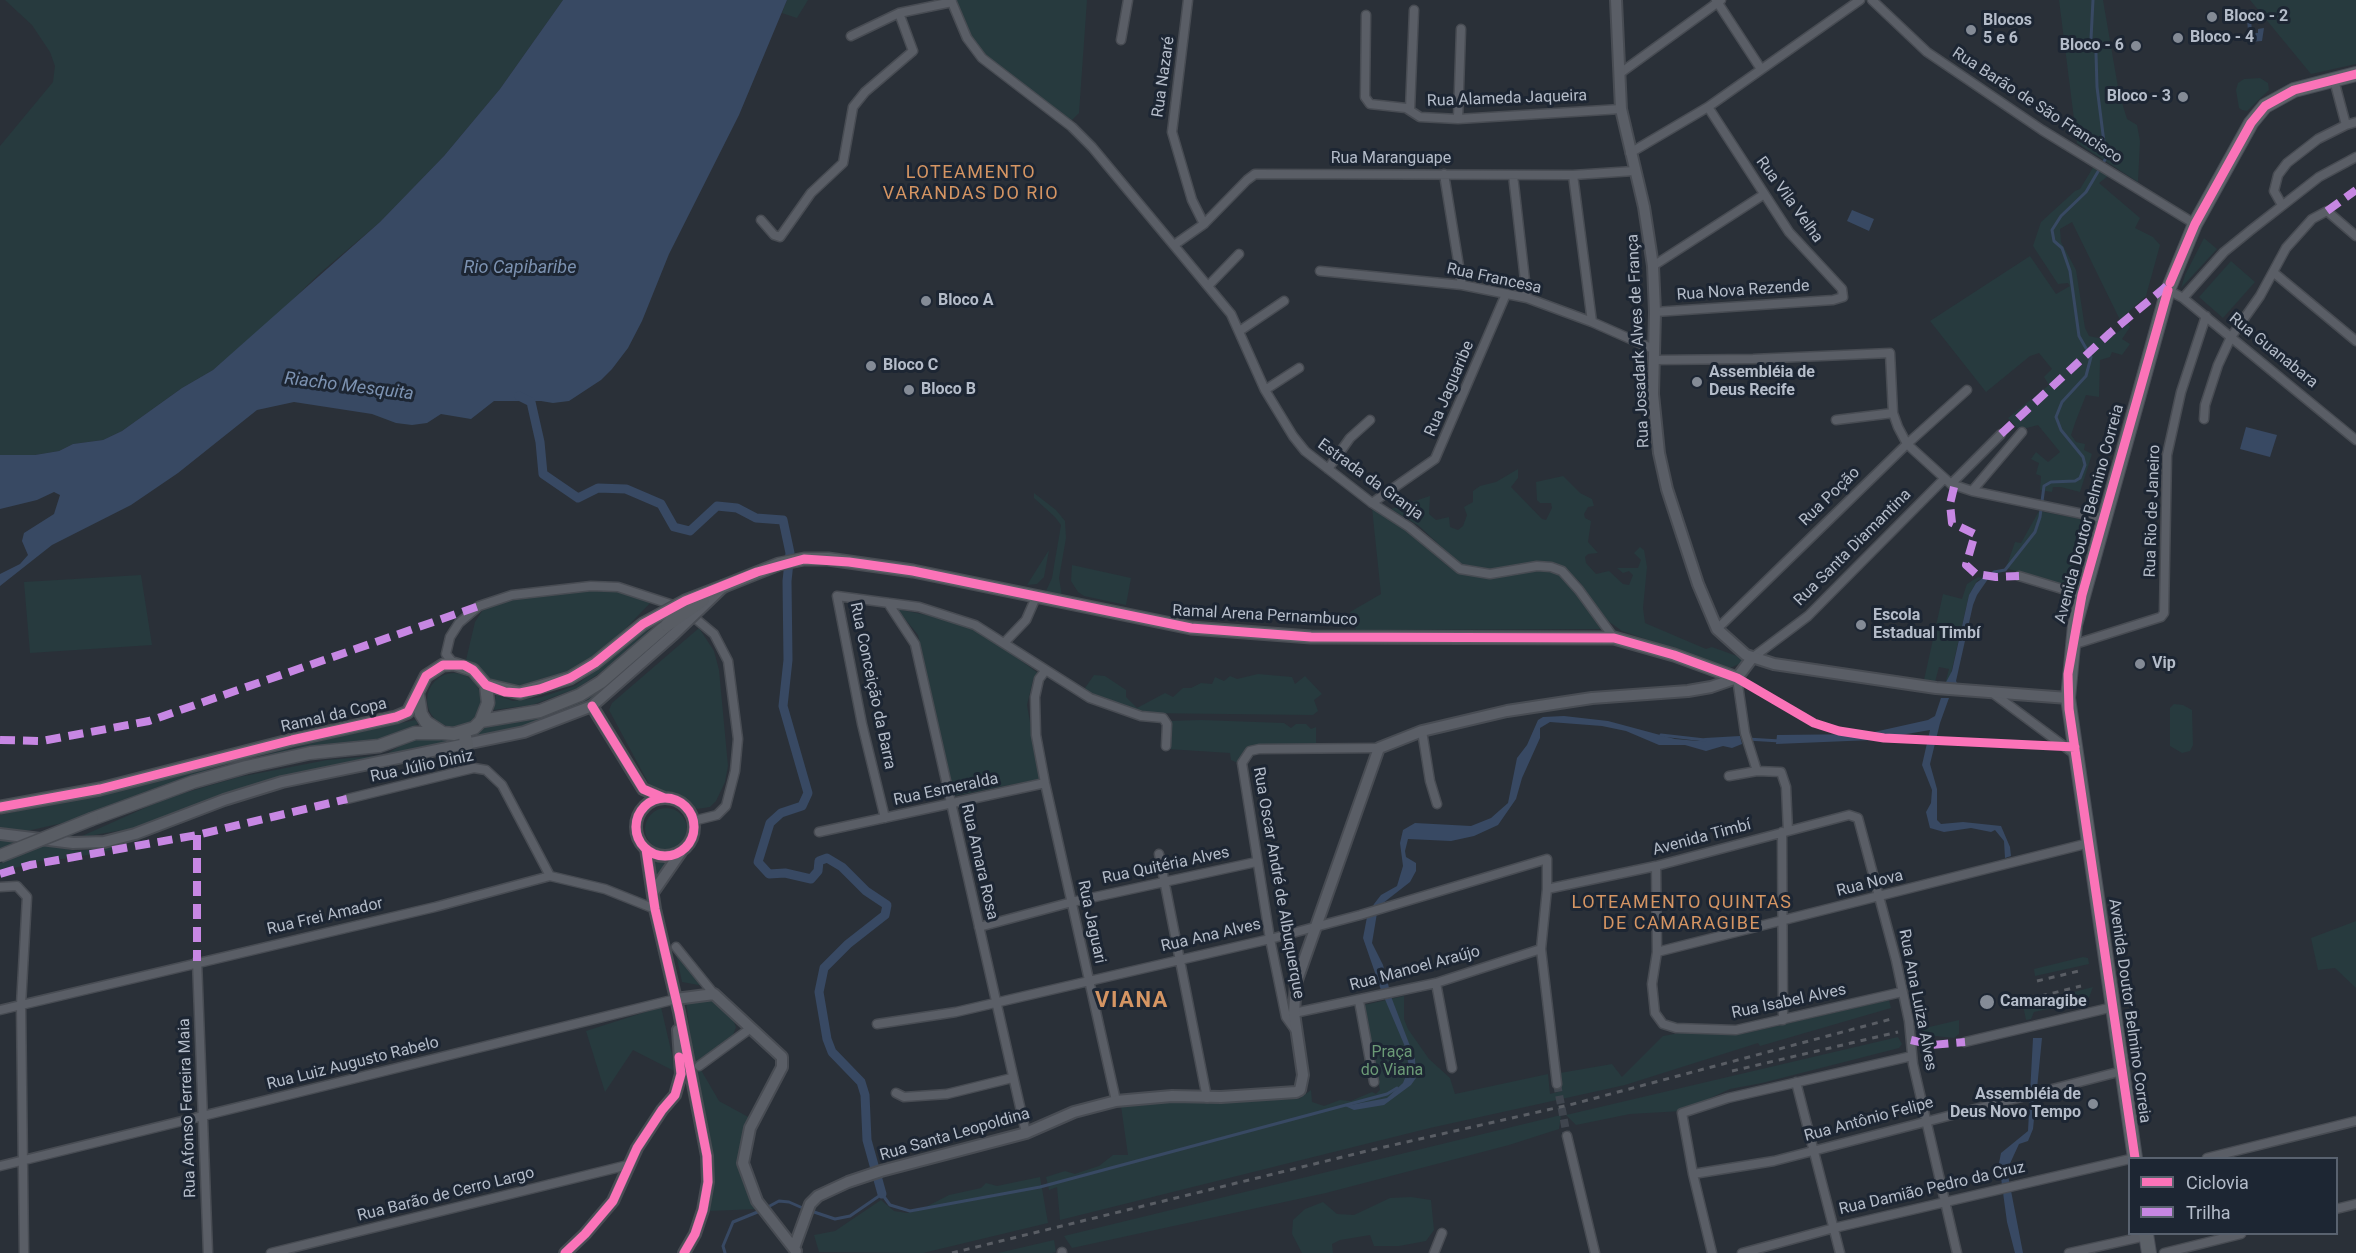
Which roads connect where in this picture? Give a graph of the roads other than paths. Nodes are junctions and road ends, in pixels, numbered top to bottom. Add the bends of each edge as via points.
1 (1128, 0) edge
2 (1188, 0) edge
3 (1616, 0) edge
4 (1860, 0) edge
5 (1872, 0) edge
6 (952, 1) edge
7 (1718, 1) edge
8 (1414, 10) dead end
9 (899, 13) junction
10 (1366, 15) dead end
11 (1461, 29) dead end
12 (851, 36) dead end
13 (1121, 40) dead end
14 (1761, 69) junction
15 (1619, 74) junction
16 (2356, 74) edge
17 (2334, 80) junction
18 (1708, 107) junction
19 (1622, 109) junction
20 (1410, 110) junction
21 (1458, 119) junction
22 (2356, 122) edge
23 (2346, 124) junction
24 (1630, 153) junction
25 (2356, 157) edge
26 (1634, 171) junction
27 (1444, 174) junction
28 (1513, 175) junction
29 (1574, 175) junction
30 (1764, 195) junction
31 (2282, 205) junction
32 (761, 220) dead end
33 (1204, 224) junction
34 (2195, 224) junction
35 (2356, 236) edge
36 (1174, 245) junction
37 (1239, 254) dead end
38 (1653, 266) junction
39 (1320, 271) dead end
40 (2274, 272) junction
41 (1462, 285) junction
42 (1208, 286) junction
43 (2168, 290) junction
44 (1506, 294) junction
45 (1527, 298) junction
46 (2183, 298) junction
47 (1833, 300) joint
48 (1284, 301) dead end
49 (1655, 312) junction
50 (2206, 316) junction
51 (1592, 322) junction
52 (1241, 330) junction
53 (2231, 337) junction
54 (2356, 341) edge
55 (1654, 355) junction
56 (1299, 369) dead end
57 (1265, 390) junction
58 (1967, 390) dead end
59 (1893, 413) junction
60 (2204, 418) dead end
61 (1370, 420) dead end
62 (1836, 420) dead end
63 (2022, 432) dead end
64 (2001, 434) dead end
65 (2356, 440) edge
66 (1907, 444) junction
67 (1328, 469) junction
68 (1950, 483) junction
69 (1972, 491) junction
70 (1372, 503) junction
71 (2102, 518) junction
72 (2019, 576) dead end
73 (724, 586) junction
74 (2082, 595) junction
75 (1036, 597) junction
76 (888, 603) junction
77 (670, 629) junction
78 (1717, 629) junction
79 (1614, 638) junction
80 (1005, 642) junction
81 (2072, 645) junction
82 (1752, 658) junction
83 (454, 664) junction
84 (1045, 671) junction
85 (1737, 678) junction
86 (486, 685) junction
87 (1994, 694) junction
88 (418, 695) junction
89 (2068, 698) junction
90 (592, 706) junction
91 (481, 721) junction
92 (1422, 730) junction
93 (444, 733) junction
94 (466, 739) junction
95 (1166, 746) dead end
96 (1379, 748) junction
97 (2076, 756) junction
98 (1757, 771) junction
99 (1729, 776) dead end
100 (1044, 783) junction
101 (643, 789) junction
102 (664, 798) junction
103 (347, 799) dead end
104 (1437, 804) dead end
105 (951, 805) junction
106 (0, 807) edge
107 (640, 813) junction
108 (885, 818) junction
109 (693, 821) junction
110 (1861, 823) joint
111 (819, 832) dead end
112 (1785, 832) junction
113 (0, 834) edge
114 (2089, 843) junction
115 (646, 849) junction
116 (683, 850) junction
117 (1160, 854) dead end
118 (0, 856) edge
119 (1256, 862) junction
120 (1656, 866) junction
121 (550, 876) junction
122 (1165, 883) junction
123 (0, 886) edge
124 (1547, 889) junction
125 (654, 891) junction
126 (1879, 897) junction
127 (1072, 902) junction
128 (655, 909) junction
129 (1783, 919) junction
130 (1316, 926) junction
131 (979, 927) junction
132 (1270, 939) junction
133 (676, 947) dead end
134 (1541, 949) junction
135 (1657, 952) junction
136 (1180, 958) junction
137 (198, 961) junction
138 (1088, 980) junction
139 (1436, 983) junction
140 (1902, 992) junction
141 (714, 994) junction
142 (676, 999) junction
143 (997, 1001) junction
144 (1359, 1001) junction
145 (21, 1005) junction
146 (2113, 1007) junction
147 (0, 1010) edge
148 (679, 1012) junction
149 (1294, 1013) junction
150 (1784, 1020) junction
151 (877, 1024) dead end
152 (751, 1028) junction
153 (1296, 1030) junction
154 (1965, 1042) dead end
155 (1912, 1056) junction
156 (699, 1066) dead end
157 (1452, 1068) dead end
158 (2122, 1071) junction
159 (1012, 1078) junction
160 (1374, 1082) dead end
161 (1796, 1082) junction
162 (1557, 1084) tunnel mouth
163 (694, 1093) junction
164 (896, 1093) dead end
165 (675, 1095) junction
166 (1207, 1098) junction
167 (1116, 1101) junction
168 (203, 1116) junction
169 (1925, 1121) junction
170 (2356, 1121) edge
171 (1026, 1133) junction
172 (1567, 1136) tunnel mouth
173 (1813, 1149) junction
174 (2132, 1157) edge
175 (2211, 1157) edge
176 (2128, 1159) edge
177 (22, 1160) junction
178 (628, 1165) junction
179 (0, 1166) edge
180 (1693, 1174) junction
181 (1944, 1202) junction
182 (2356, 1204) edge
183 (2338, 1209) edge
184 (1834, 1228) junction
185 (1442, 1233) dead end
186 (2146, 1235) edge
187 (2233, 1235) edge
188 (796, 1251) edge
189 (24, 1253) edge
190 (208, 1253) edge
191 (271, 1253) edge
192 (565, 1253) edge
193 (684, 1253) edge
194 (1434, 1253) edge
195 (1595, 1253) edge
196 (1712, 1253) edge
197 (1742, 1253) edge
198 (1840, 1253) edge
199 (1957, 1253) edge
200 (2069, 1253) edge
201 (2149, 1253) edge
202 (2164, 1253) edge

1 - 13 street
2 - 33 street, Rua Nazaré via 1172,132 1192,200
3 - 15 street, Rua Josadark Alves de França
4 - 14 street
5 - 34 street, Rua Barão de São Francisco via 1927,52
6 - 9 street
6 - 36 street, Estrada da Granja via 967,38 982,58 1072,127
7 - 14 street
7 - 15 street
8 - 20 street
9 - 12 street
9 - 32 street via 913,51 853,107 843,163 812,194 780,237
10 - 20 street, Rua Alameda Jaqueira via 1365,97 1370,104
11 - 21 street
14 - 18 street
15 - 19 street, Rua Josadark Alves de França
16 - 17 main road, Avenida Doutor Belmino Correia
17 - 23 street
17 - 34 main road, Avenida Doutor Belmino Correia via 2294,90 2265,106 2251,123
18 - 24 street
18 - 30 street, Rua Vila Velha
19 - 21 street, Rua Alameda Jaqueira
19 - 24 street, Rua Josadark Alves de França
20 - 21 street, Rua Alameda Jaqueira via 1420,117
22 - 23 street
23 - 31 street via 2287,163 2278,175 2274,191
24 - 26 street, Rua Josadark Alves de França
25 - 31 street via 2319,177
26 - 29 street, Rua Maranguape
26 - 38 street, Rua Josadark Alves de França
27 - 28 street, Rua Maranguape
27 - 33 street, Rua Maranguape via 1255,174
27 - 41 street
28 - 29 street, Rua Maranguape
28 - 45 street
29 - 51 street
30 - 38 street
30 - 47 street, Rua Vila Velha via 1789,232 1842,289 1843,297
31 - 46 street via 2224,252
33 - 36 street, Rua Maranguape
34 - 43 main road, Avenida Doutor Belmino Correia
35 - 40 street via 2327,211 2299,232
36 - 42 street, Estrada da Granja
37 - 42 street
38 - 49 street, Rua Josadark Alves de França
39 - 41 street, Rua Francesa
40 - 53 street
40 - 54 street
41 - 44 street, Rua Francesa
42 - 52 street, Estrada da Granja
43 - 46 street, Rua Guanabara
43 - 71 main road, Avenida Doutor Belmino Correia
44 - 45 street, Rua Francesa
44 - 70 street, Rua Jaguaribe via 1435,459
45 - 51 street, Rua Francesa
46 - 50 street, Rua Guanabara
47 - 49 street, Rua Nova Rezende
48 - 52 street
49 - 55 street, Rua Josadark Alves de França
50 - 53 street, Rua Guanabara
50 - 81 street, Rua Rio de Janeiro via 2184,383 2167,455 2164,613
51 - 55 street, Rua Francesa
52 - 57 street, Estrada da Granja
53 - 60 street via 2212,382
53 - 65 street, Rua Guanabara
55 - 59 street via 1754,359 1894,353
55 - 78 street, Rua Josadark Alves de França via 1655,424 1667,489
56 - 57 street
57 - 67 street, Estrada da Granja via 1293,436
58 - 66 street, Rua Poção
59 - 62 street
59 - 66 street
61 - 67 street via 1350,438
63 - 69 street
64 - 68 street, Rua Santa Diamantina
66 - 68 street
66 - 78 street, Rua Poção
67 - 70 street, Estrada da Granja
68 - 69 street
68 - 82 street, Rua Santa Diamantina via 1808,616
69 - 71 street
70 - 79 street, Estrada da Granja via 1460,569 1490,574 1537,566 1562,571
71 - 74 main road, Avenida Doutor Belmino Correia
72 - 74 street
73 - 75 main road, Ramal Arena Pernambuco via 804,559 828,559 913,571
73 - 77 main road, bridge
73 - 86 main road, bridge via 643,624 570,678 520,693
74 - 81 main road, Avenida Doutor Belmino Correia
75 - 79 main road, Ramal Arena Pernambuco via 1161,624 1223,631 1311,637
75 - 80 street via 1026,620
76 - 80 street via 963,619
76 - 105 street, Rua Amara Rosa via 915,644
76 - 108 street, Rua Conceição da Barra via 837,596
77 - 90 street
77 - 91 main road via 580,695 540,711
78 - 82 street, Rua Josadark Alves de França
79 - 85 main road, Ramal Arena Pernambuco
80 - 84 street
81 - 89 main road, Avenida Doutor Belmino Correia
82 - 85 street
82 - 87 street via 1795,668
83 - 86 main road via 473,670
83 - 88 main road, Ramal da Copa via 434,669
83 - 109 street via 446,654 459,623 479,606 512,595 591,586 618,587 676,605 696,618 714,634 728,661 738,739 726,806 717,815
84 - 95 street via 1090,698 1141,716 1163,718 1167,724
84 - 100 street, Rua Jaguari via 1037,685 1034,716
85 - 92 street, Rua Oscar André de Albuquerque via 1688,691 1547,704
85 - 98 street via 1745,733
86 - 91 main road via 488,703
87 - 89 street
87 - 97 street
88 - 93 main road via 426,722
88 - 106 main road, Ramal da Copa via 408,712 396,717 100,789
89 - 97 main road, Avenida Doutor Belmino Correia
90 - 94 street via 533,729
90 - 101 street
91 - 94 main road
92 - 96 street, Rua Oscar André de Albuquerque
92 - 104 street
93 - 94 main road
93 - 118 main road, Ramal da Copa, bridge via 415,733 379,746 310,753 246,767 193,782
94 - 113 street via 282,782 104,842 73,843
96 - 119 street, Rua Oscar André de Albuquerque via 1250,751 1242,763
96 - 130 street
97 - 114 main road, Avenida Doutor Belmino Correia
98 - 99 street
98 - 112 street via 1775,770 1785,778
100 - 105 street, Rua Esmeralda
100 - 127 street, Rua Jaguari
101 - 102 street
101 - 107 street
102 - 107 street
102 - 109 street via 682,803
103 - 121 street, Rua Júlio Diniz via 474,768 486,770 502,785
105 - 108 street, Rua Esmeralda
105 - 131 street, Rua Amara Rosa
107 - 115 street via 637,832
108 - 111 street, Rua Esmeralda
109 - 116 street via 693,836
110 - 112 street, Avenida Timbí via 1849,815
110 - 126 street, Rua Ana Luiza Alves
112 - 120 street, Avenida Timbí
112 - 129 street
114 - 126 street, Rua Nova
114 - 146 main road, Avenida Doutor Belmino Correia
115 - 116 street via 664,856
115 - 125 street
116 - 125 street
117 - 122 street
119 - 122 street, Rua Quitéria Alves
119 - 132 street, Rua Oscar André de Albuquerque
120 - 124 street, Avenida Timbí
120 - 135 street, Rua Isabel Alves
121 - 128 street, Rua Frei Amador via 605,889
121 - 137 street, Rua Frei Amador via 435,907
122 - 127 street, Rua Quitéria Alves
122 - 136 street
123 - 145 street via 17,886 27,897
124 - 130 street, Rua Ana Alves via 1546,859
124 - 134 street
125 - 128 street
126 - 129 street, Rua Nova
126 - 140 street, Rua Ana Luiza Alves
127 - 131 street, Rua Quitéria Alves
127 - 138 street, Rua Jaguari
128 - 142 street
129 - 135 street, Rua Nova
129 - 150 street
130 - 132 street, Rua Ana Alves
130 - 149 street via 1296,983
131 - 143 street, Rua Amara Rosa
132 - 136 street, Rua Ana Alves
132 - 153 street, Rua Oscar André de Albuquerque via 1286,1017
133 - 141 street
134 - 139 street, Rua Manoel Araújo
134 - 162 street
135 - 150 street, Rua Isabel Alves via 1653,1000 1658,1020 1663,1024 1736,1030
136 - 138 street, Rua Ana Alves
136 - 166 street
137 - 145 street, Rua Frei Amador
137 - 168 street, Rua Afonso Ferreira Maia
138 - 143 street, Rua Ana Alves
138 - 167 street, Rua Jaguari
139 - 144 street, Rua Manoel Araújo
139 - 157 street
140 - 150 street, Rua Isabel Alves
140 - 155 street, Rua Ana Luiza Alves
141 - 142 street, Rua Luiz Augusto Rabelo
141 - 152 street
142 - 148 street
142 - 168 street, Rua Luiz Augusto Rabelo
143 - 151 street, Rua Ana Alves via 956,1012
143 - 159 street, Rua Amara Rosa
144 - 149 street, Rua Manoel Araújo
144 - 160 street
145 - 147 street, Rua Frei Amador
145 - 177 street
146 - 154 street
146 - 158 main road, Avenida Doutor Belmino Correia
148 - 163 street
148 - 165 street via 681,1074
149 - 153 street
152 - 156 street
152 - 188 street via 780,1053 783,1061 750,1128 743,1163 757,1200
153 - 166 street, Rua Santa Leopoldina via 1303,1075 1300,1090 1290,1094
155 - 161 street
155 - 169 street, Rua Ana Luiza Alves
158 - 169 street, Rua Antônio Felipe
158 - 174 main road, Avenida Doutor Belmino Correia
159 - 164 street via 947,1094 904,1097
159 - 171 street, Rua Amara Rosa
161 - 173 street
161 - 180 street via 1682,1113
163 - 165 street
163 - 193 street via 707,1156 708,1182 695,1234
165 - 178 street via 650,1125
166 - 167 street, Rua Santa Leopoldina
167 - 171 street, Rua Santa Leopoldina via 1074,1112
168 - 177 street, Rua Luiz Augusto Rabelo
168 - 190 street, Rua Afonso Ferreira Maia
169 - 173 street, Rua Antônio Felipe
169 - 181 street, Rua Ana Luiza Alves
170 - 175 street
171 - 188 street, Rua Santa Leopoldina via 881,1171 818,1196 808,1210
172 - 195 street
173 - 180 street, Rua Antônio Felipe via 1756,1165
173 - 184 street
176 - 181 street, Rua Damião Pedro da Cruz
177 - 179 street, Rua Luiz Augusto Rabelo
177 - 189 street
178 - 191 street, Rua Barão de Cerro Largo
178 - 192 street via 613,1201
180 - 196 street
181 - 184 street, Rua Damião Pedro da Cruz
181 - 199 street, Rua Ana Luiza Alves
182 - 183 street
184 - 197 street, Rua Damião Pedro da Cruz
184 - 198 street
185 - 194 street
186 - 200 street
186 - 201 main road
187 - 202 street

